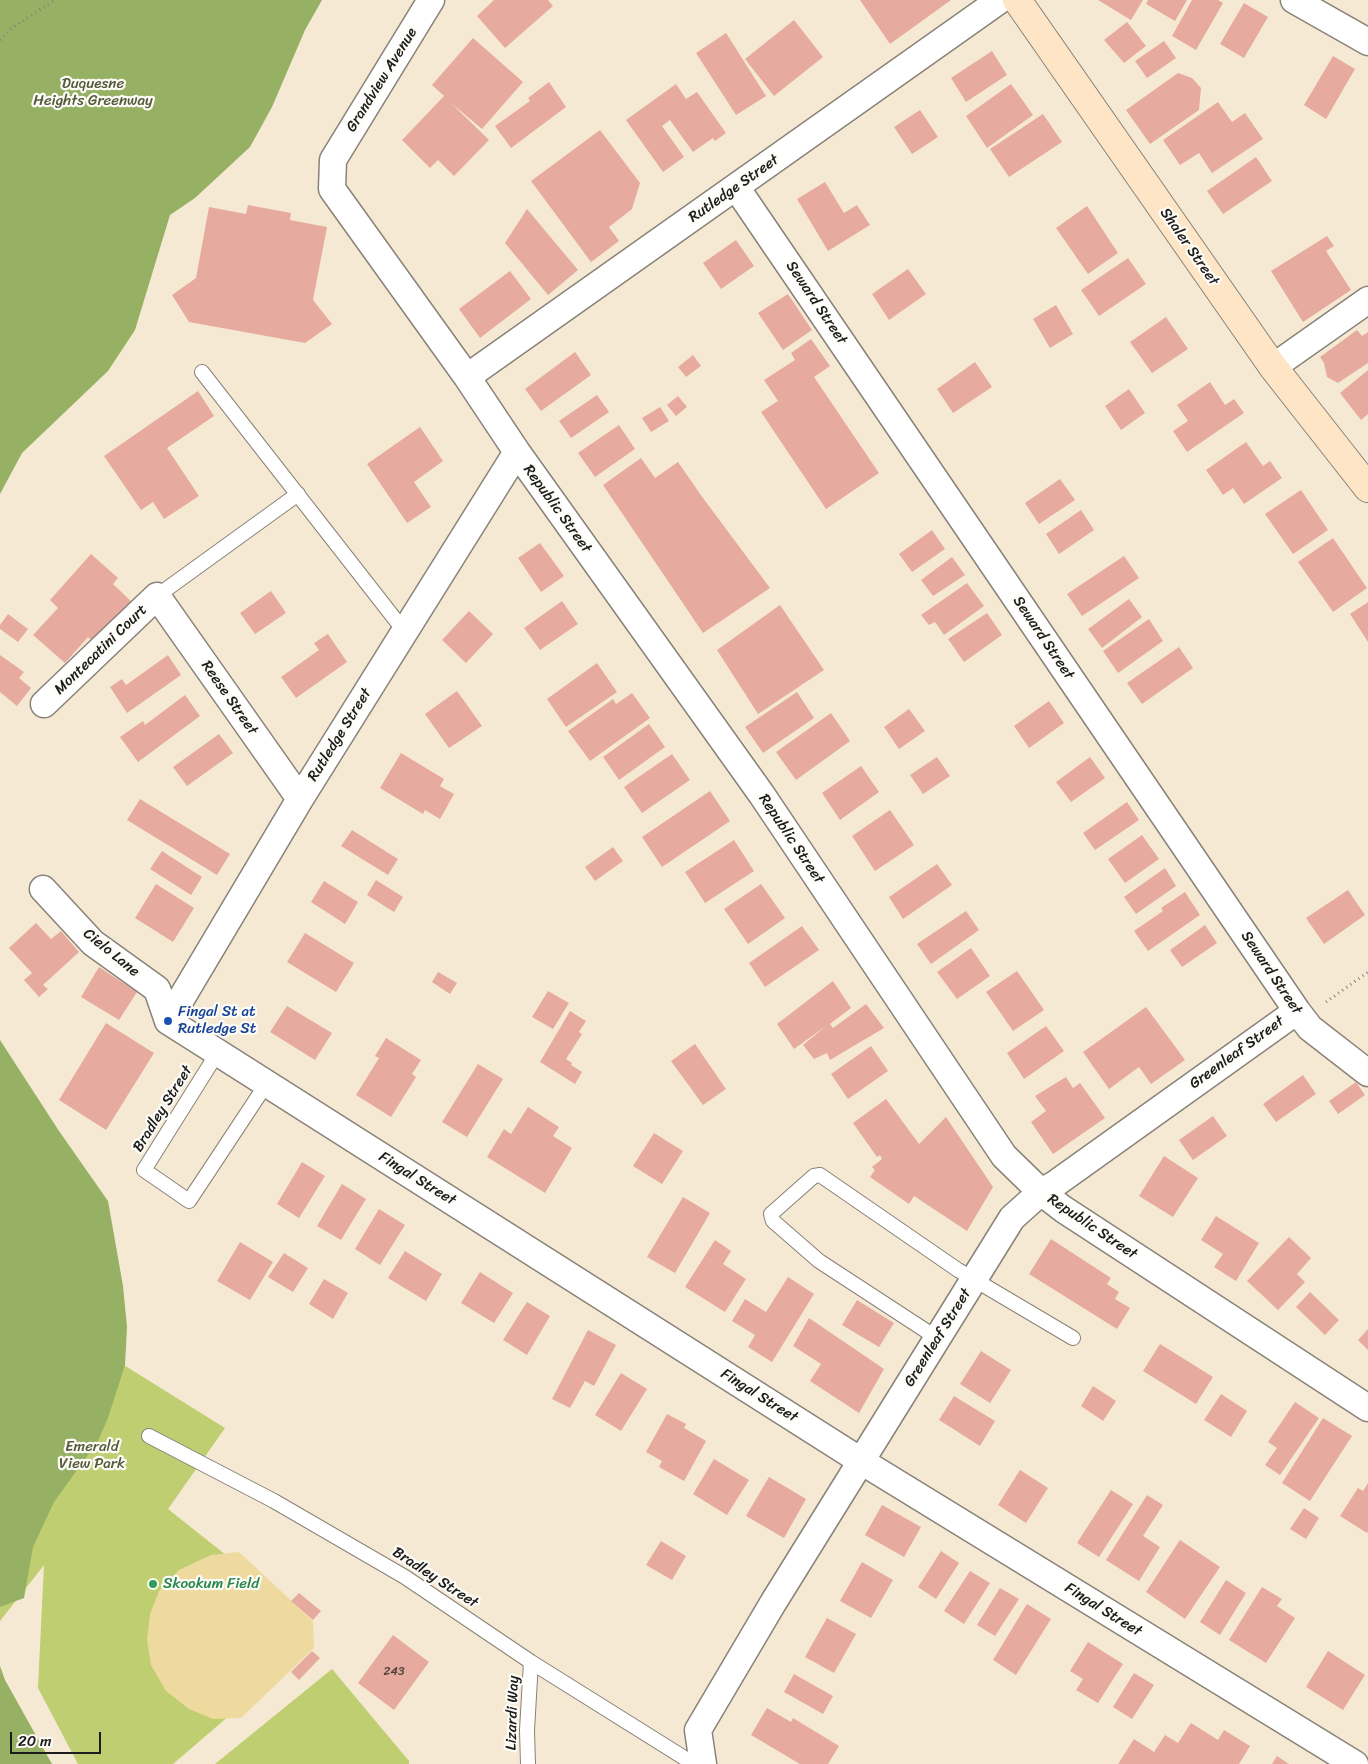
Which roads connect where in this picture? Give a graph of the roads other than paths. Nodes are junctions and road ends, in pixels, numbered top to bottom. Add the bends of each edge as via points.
1 (431, 0) edge
2 (1000, 0) edge
3 (1017, 0) edge
4 (1294, 0) edge
5 (1368, 42) edge
6 (333, 160) joint
7 (736, 187) junction
8 (1368, 300) edge
9 (1273, 367) junction
10 (202, 372) dead end
11 (467, 377) junction
12 (517, 452) junction
13 (1368, 488) edge
14 (298, 494) junction
15 (157, 596) junction
16 (405, 632) junction
17 (44, 704) dead end
18 (300, 799) junction
19 (43, 889) dead end
20 (1308, 1009) junction
21 (168, 1021) junction
22 (218, 1052) junction
23 (1368, 1073) edge
24 (267, 1083) junction
25 (1041, 1192) junction
26 (974, 1280) junction
27 (937, 1338) junction
28 (1073, 1338) dead end
29 (1368, 1408) edge
30 (149, 1436) dead end
31 (861, 1461) junction
32 (532, 1662) junction
33 (528, 1764) edge
34 (694, 1764) edge
35 (703, 1764) edge
36 (1355, 1764) edge

1 - 6 street, Grandview Avenue
2 - 7 street, Rutledge Street
3 - 9 street, Shaler Street
4 - 5 street
6 - 11 street, Republic Street via 332,189
7 - 11 street, Rutledge Street
7 - 20 street, Seward Street
8 - 9 street
9 - 13 street, Shaler Street
10 - 14 lane
11 - 12 street, Republic Street
12 - 16 street, Rutledge Street
12 - 25 street, Republic Street via 762,795 1004,1156
14 - 15 lane
14 - 16 lane
15 - 17 street, Montecatini Court
15 - 18 street, Reese Street
16 - 18 street, Rutledge Street
18 - 21 street, Rutledge Street
19 - 21 street, Cielo Lane via 93,943 157,989
20 - 23 street, Seward Street via 1310,1028
20 - 25 street, Greenleaf Street
21 - 22 street, Fingal Street
22 - 24 street, Fingal Street
22 - 24 lane, Bradley Street via 144,1170 189,1201
24 - 31 street, Fingal Street
25 - 26 street, Greenleaf Street via 1012,1218
25 - 29 street, Republic Street
26 - 27 street, Greenleaf Street
26 - 27 lane via 820,1174 771,1214 773,1221 819,1261
26 - 28 lane
27 - 31 street, Greenleaf Street
30 - 32 lane, Bradley Street via 274,1501 406,1577
31 - 35 street, Greenleaf Street via 698,1730
31 - 36 street, Fingal Street
32 - 33 lane, Lizardi Way
32 - 34 lane, Bradley Street

